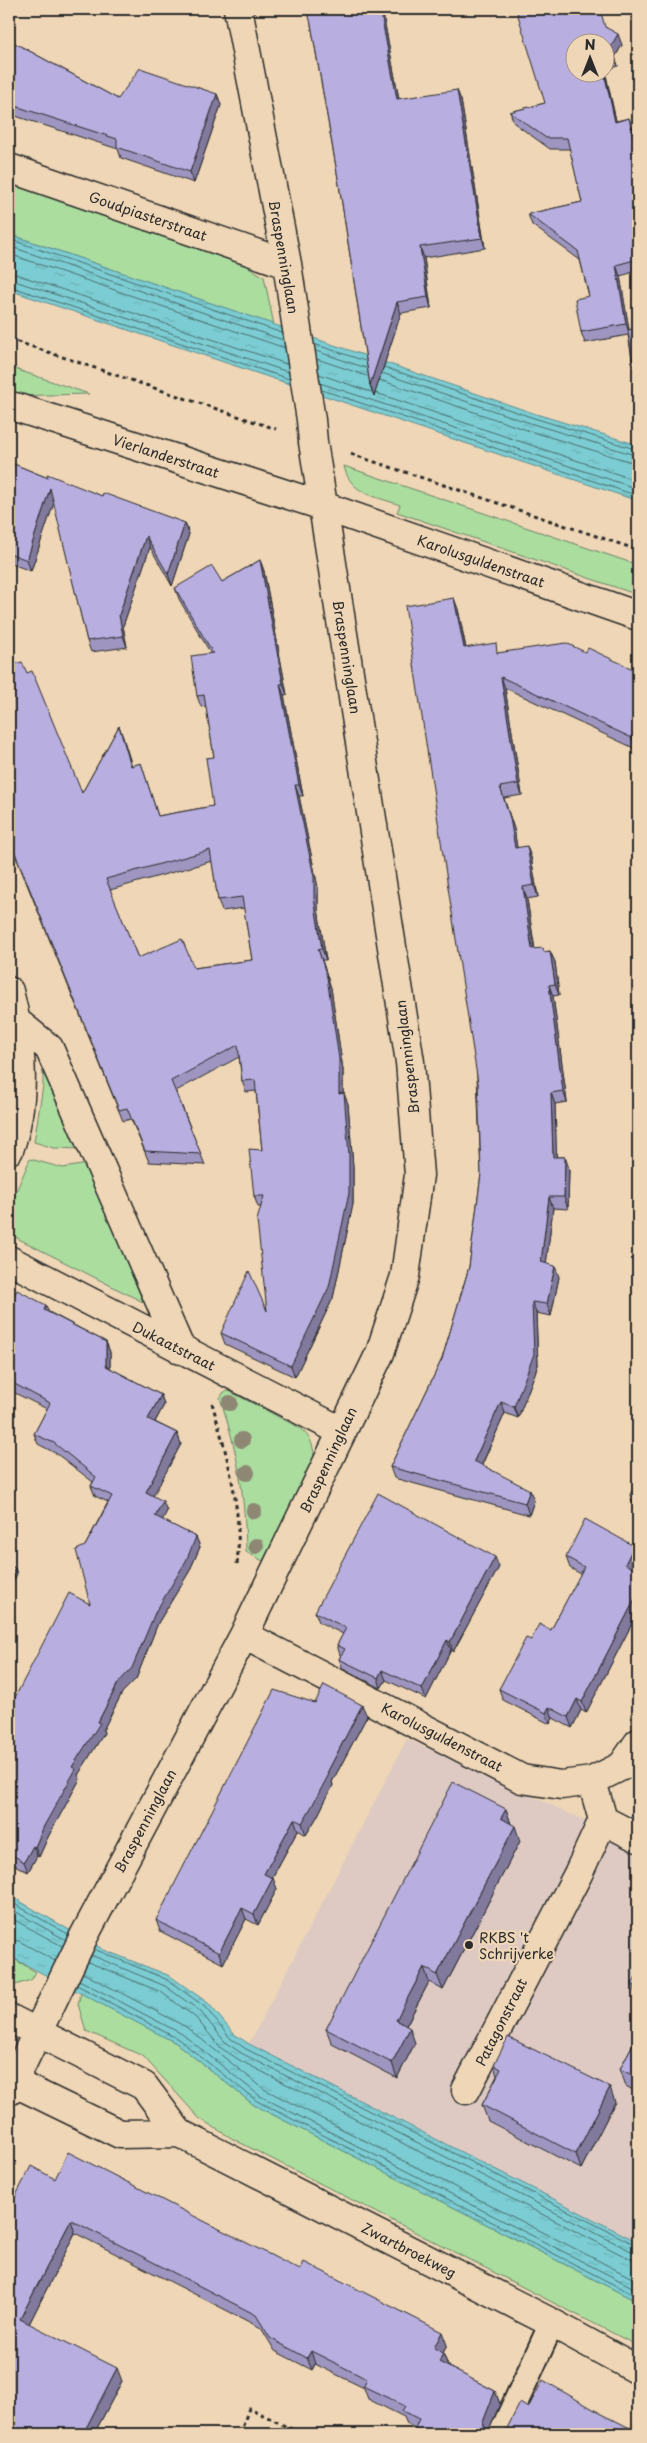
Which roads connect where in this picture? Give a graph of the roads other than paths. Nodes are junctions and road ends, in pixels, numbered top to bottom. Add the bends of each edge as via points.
1 (238, 9) edge
2 (9, 168) edge
3 (287, 264) junction
4 (9, 407) edge
5 (323, 506) junction
6 (638, 616) edge
7 (9, 991) edge
8 (17, 1022) junction
9 (9, 1150) edge
10 (9, 1260) edge
11 (181, 1350) junction
12 (341, 1431) junction
13 (244, 1635) junction
14 (638, 1743) edge
15 (592, 1781) junction
16 (603, 1820) junction
17 (638, 1838) edge
18 (9, 2018) edge
19 (39, 2033) junction
20 (10, 2085) edge
21 (466, 2090) dead end
22 (179, 2133) junction
23 (552, 2323) junction
24 (638, 2370) edge
25 (501, 2434) edge

1 - 3 street, Braspenninglaan
2 - 3 street, Goudpiasterstraat
3 - 5 street, Braspenninglaan
4 - 5 street, Vierlanderstraat
5 - 6 street, Karolusguldenstraat
5 - 12 street, Braspenninglaan via 410,1062 419,1175 404,1276 380,1353
7 - 8 street
8 - 9 street via 21,1083
8 - 11 street via 49,1048
10 - 11 street, Dukaatstraat
11 - 12 street, Dukaatstraat
12 - 13 street, Braspenninglaan
13 - 15 street, Karolusguldenstraat via 522,1779 560,1784
13 - 19 street, Braspenninglaan via 84,1936
14 - 15 street, Karolusguldenstraat via 622,1766
15 - 16 street
16 - 17 street
16 - 21 street, Patagonstraat
18 - 19 street, Zwartbroekweg
19 - 20 street, Braspenninglaan
19 - 22 street, Zwartbroekweg via 144,2086
20 - 22 street, Zwartbroekweg via 120,2134
22 - 23 street, Zwartbroekweg
23 - 24 street, Zwartbroekweg
23 - 25 lane

